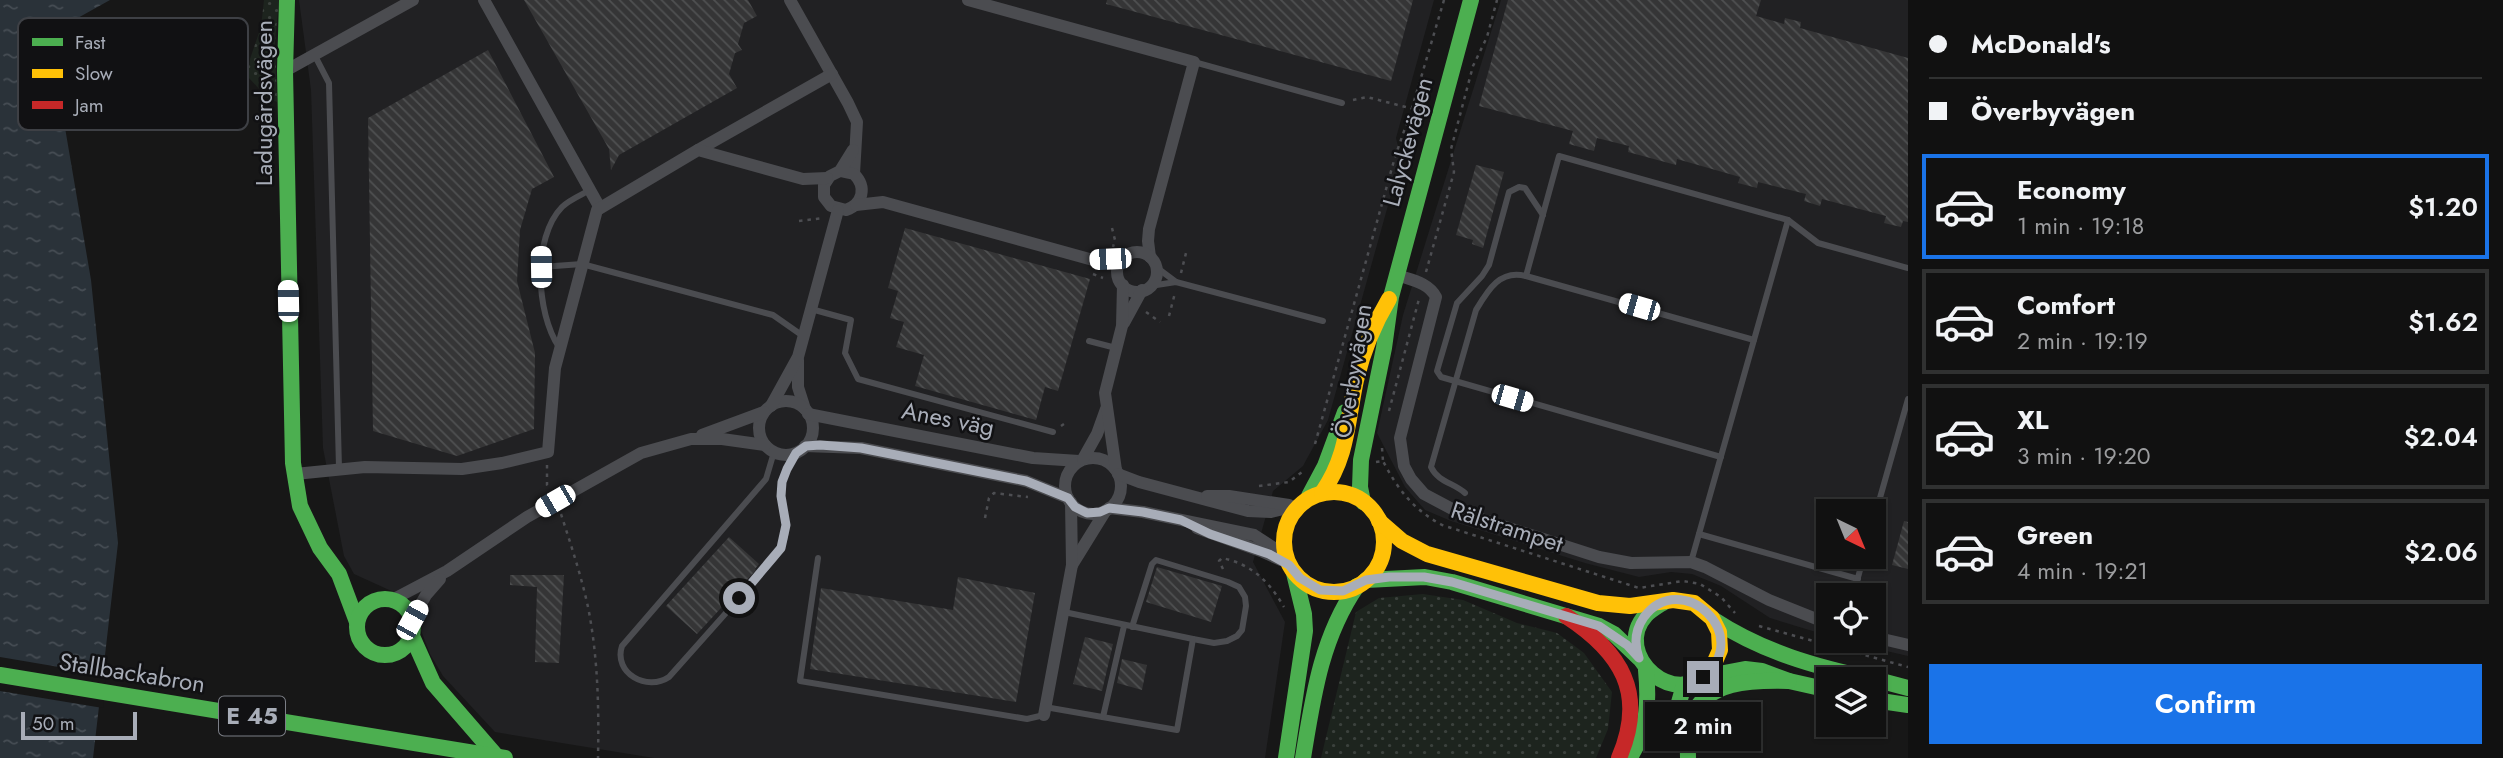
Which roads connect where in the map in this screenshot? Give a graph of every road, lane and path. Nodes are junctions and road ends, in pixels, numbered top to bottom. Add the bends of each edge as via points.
1 (287, 0) edge
2 (413, 0) edge
3 (484, 0) edge
4 (790, 0) edge
5 (968, 0) edge
6 (1444, 0) edge
7 (1471, 0) edge
8 (1497, 0) edge
9 (314, 54) junction
10 (1194, 62) junction
11 (285, 71) junction
12 (832, 74) junction
13 (1342, 103) joint
14 (1412, 108) junction
15 (1439, 115) junction
16 (1459, 120) junction
17 (854, 146) junction
18 (698, 150) junction
19 (840, 171) junction
20 (854, 174) junction
21 (827, 178) junction
22 (803, 179) junction
23 (862, 186) junction
24 (590, 190) junction
25 (824, 197) junction
26 (883, 202) junction
27 (856, 205) junction
28 (600, 208) junction
29 (1543, 215) junction
30 (837, 216) junction
31 (1788, 220) junction
32 (799, 221) dead end
33 (1149, 229) junction
34 (1127, 256) junction
35 (1093, 260) junction
36 (1153, 262) junction
37 (582, 264) junction
38 (541, 267) junction
39 (1908, 268) edge
40 (1083, 270) dead end
41 (1396, 275) junction
42 (1526, 276) junction
43 (1102, 278) dead end
44 (1121, 282) junction
45 (1176, 282) junction
46 (1422, 284) junction
47 (1146, 288) junction
48 (1391, 297) junction
49 (811, 309) junction
50 (1323, 321) dead end
51 (1122, 326) junction
52 (803, 336) junction
53 (1754, 340) junction
54 (1089, 341) dead end
55 (559, 347) junction
56 (1116, 348) junction
57 (798, 357) junction
58 (1456, 382) junction
59 (1354, 390) junction
60 (1908, 399) edge
61 (1106, 408) junction
62 (768, 409) junction
63 (806, 412) junction
64 (1389, 412) dead end
65 (1053, 432) dead end
66 (691, 439) junction
67 (1383, 441) dead end
68 (769, 448) junction
69 (801, 449) junction
70 (548, 452) junction
71 (1330, 452) junction
72 (1721, 457) junction
73 (1081, 460) junction
74 (1361, 460) junction
75 (1383, 461) junction
76 (339, 468) junction
77 (1117, 472) junction
78 (295, 474) junction
79 (1465, 493) dead end
80 (1880, 499) edge
81 (1069, 500) junction
82 (1310, 500) junction
83 (555, 501) junction
84 (1363, 502) junction
85 (1108, 509) junction
86 (1379, 521) junction
87 (1699, 534) junction
88 (818, 558) dead end
89 (1691, 562) junction
90 (1072, 565) junction
91 (1292, 569) junction
92 (1861, 569) edge
93 (447, 571) junction
94 (338, 574) junction
95 (1858, 579) junction
96 (1222, 580) junction
97 (1362, 583) junction
98 (1857, 583) edge
99 (386, 600) junction
100 (1664, 603) junction
101 (1063, 612) junction
102 (1736, 614) dead end
103 (1287, 615) dead end
104 (1566, 616) junction
105 (1816, 619) edge
106 (1714, 620) junction
107 (357, 622) junction
108 (1124, 625) junction
109 (1755, 625) dead end
110 (1132, 627) junction
111 (412, 628) junction
112 (1193, 639) junction
113 (1886, 640) edge
114 (1908, 645) edge
115 (391, 655) junction
116 (1642, 664) junction
117 (1825, 667) edge
118 (1908, 667) edge
119 (0, 675) edge
120 (1703, 677) junction
121 (1789, 681) junction
122 (1886, 681) edge
123 (433, 683) junction
124 (1684, 685) junction
125 (1904, 685) edge
126 (1816, 687) edge
127 (1886, 703) edge
128 (1904, 707) edge
129 (1044, 711) junction
130 (1103, 717) junction
131 (498, 758) edge
132 (505, 758) edge
133 (598, 758) edge
134 (1286, 758) edge
135 (1303, 758) edge
136 (1619, 758) edge
137 (1630, 758) edge
138 (1682, 758) edge
139 (1688, 758) edge

1 - 11 main road, Ladugårdsvägen
2 - 9 street
3 - 24 street
4 - 12 street
5 - 10 street
6 - 14 path
7 - 15 main road, Lalyckevägen
8 - 16 path
9 - 11 street
9 - 76 lane via 329,83
10 - 13 lane
10 - 33 street
11 - 78 main road, Ladugårdsvägen
12 - 17 street via 857,121
12 - 18 street
13 - 14 path via 1367,97
14 - 15 path
14 - 71 path via 1316,434 1316,447
15 - 16 path
15 - 41 main road, Lalyckevägen
16 - 46 path via 1451,149 1454,172
17 - 19 street
17 - 20 street
18 - 22 street
18 - 28 street
19 - 20 street
19 - 21 street
20 - 23 street
21 - 22 street
21 - 25 street
22 - 25 street
23 - 26 street
23 - 27 street
24 - 28 street
24 - 38 lane via 564,204 547,228
25 - 30 street
26 - 27 street
26 - 35 street
27 - 30 street
28 - 37 street
29 - 31 lane via 1559,156
29 - 42 lane
29 - 58 lane via 1525,188 1509,192 1489,265 1457,303 1438,364 1441,377
30 - 32 path
30 - 49 street
31 - 39 lane via 1818,243
31 - 53 lane
33 - 34 street
33 - 36 street
34 - 35 street
34 - 36 street via 1142,253
34 - 44 street via 1117,271
35 - 44 street
36 - 45 lane
36 - 47 street via 1155,279
37 - 38 lane
37 - 52 lane via 773,315
37 - 55 street
38 - 55 lane via 547,321
40 - 43 path
41 - 46 street
41 - 48 main road, Lalyckevägen
42 - 53 lane
42 - 58 lane via 1504,275 1485,295 1476,310
44 - 47 street via 1133,291
44 - 51 street
45 - 47 lane
45 - 50 lane
46 - 64 path
46 - 89 street via 1436,298 1400,438 1404,466 1424,494 1456,511 1599,557 1631,563
47 - 51 street
48 - 59 main road, Överbyvägen via 1370,336
48 - 74 main road, Överbyvägen
49 - 52 street
49 - 65 lane via 851,320 845,353 858,379
51 - 56 street
52 - 57 street
53 - 72 lane
54 - 56 lane
55 - 70 street
56 - 61 street
57 - 62 street
57 - 63 street via 798,387
58 - 72 lane
58 - 79 lane via 1431,467 1440,479
59 - 71 main road, Överbyvägen
59 - 82 main road, Överbyvägen via 1340,466
60 - 80 lane
61 - 73 street
61 - 77 street
62 - 63 street via 789,401
62 - 66 street
62 - 68 street via 759,432
63 - 69 street via 812,430
63 - 73 street, Anes väg via 1033,458
66 - 68 street via 722,439
66 - 83 street via 641,453
67 - 75 path
68 - 69 street via 789,454
68 - 69 lane via 766,480 622,646 622,666 631,676 652,684 669,677 774,559 785,537 782,482
69 - 81 street, Anes väg via 861,448 1026,481
70 - 76 street via 461,469
70 - 83 path via 547,485
71 - 82 main road, Överbyvägen
72 - 87 lane
73 - 77 street via 1105,460
73 - 81 street via 1065,481
74 - 75 path
74 - 84 main road, Överbyvägen
75 - 102 path, Rälstrampet via 1400,491 1442,525 1639,588 1683,581 1700,584
76 - 78 street
77 - 82 street via 1199,496
77 - 85 street via 1120,493
78 - 94 main road, Ladugårdsvägen via 300,506
81 - 85 street via 1087,513
81 - 90 street
82 - 84 main road via 1348,494
82 - 91 main road, Överbyvägen via 1291,516 1285,530
83 - 93 street
83 - 133 path via 578,565 590,619 598,683
84 - 86 main road
85 - 90 street
85 - 91 street via 1181,520 1261,551
86 - 97 main road via 1384,539 1381,557
86 - 100 main road via 1416,550 1552,591 1621,607
87 - 89 lane
87 - 95 lane
88 - 129 lane via 800,681 1027,719
89 - 105 street
90 - 101 street
91 - 97 main road via 1320,590 1335,592
91 - 134 main road, Överbyvägen via 1305,631
92 - 95 lane
93 - 99 street
93 - 111 street via 426,595
94 - 99 main road, Ladugårdsvägen via 356,589
94 - 107 main road, Ladugårdsvägen
95 - 98 lane
96 - 103 path via 1222,558 1242,563 1274,590
96 - 110 lane via 1156,560
96 - 112 lane via 1239,587 1245,597 1242,630 1214,643
97 - 104 main road via 1424,577
97 - 135 main road via 1341,608 1326,642
99 - 107 main road via 364,608
99 - 111 main road via 405,608
100 - 106 main road via 1683,600 1695,604
100 - 116 main road via 1652,609 1640,625 1636,638
101 - 108 lane
101 - 129 street
104 - 116 main road via 1606,630 1627,645
104 - 136 main road via 1603,643 1626,680 1630,717
106 - 117 main road via 1776,655
106 - 120 main road via 1721,640 1719,654
107 - 115 main road via 359,639 368,650
108 - 110 lane
108 - 130 lane
109 - 118 path
110 - 112 lane
111 - 115 main road via 401,651
111 - 123 main road
112 - 130 lane via 1177,730
113 - 114 street
115 - 123 main road
116 - 124 main road via 1663,682
116 - 137 main road via 1649,693 1646,727
119 - 132 main road, Stallbackabron / E 45, bridge
120 - 121 main road via 1745,669
120 - 124 main road
121 - 126 main road
121 - 139 main road via 1737,683 1703,699 1689,722
122 - 125 main road
123 - 131 main road
124 - 138 main road via 1676,721
127 - 128 main road
129 - 130 lane

